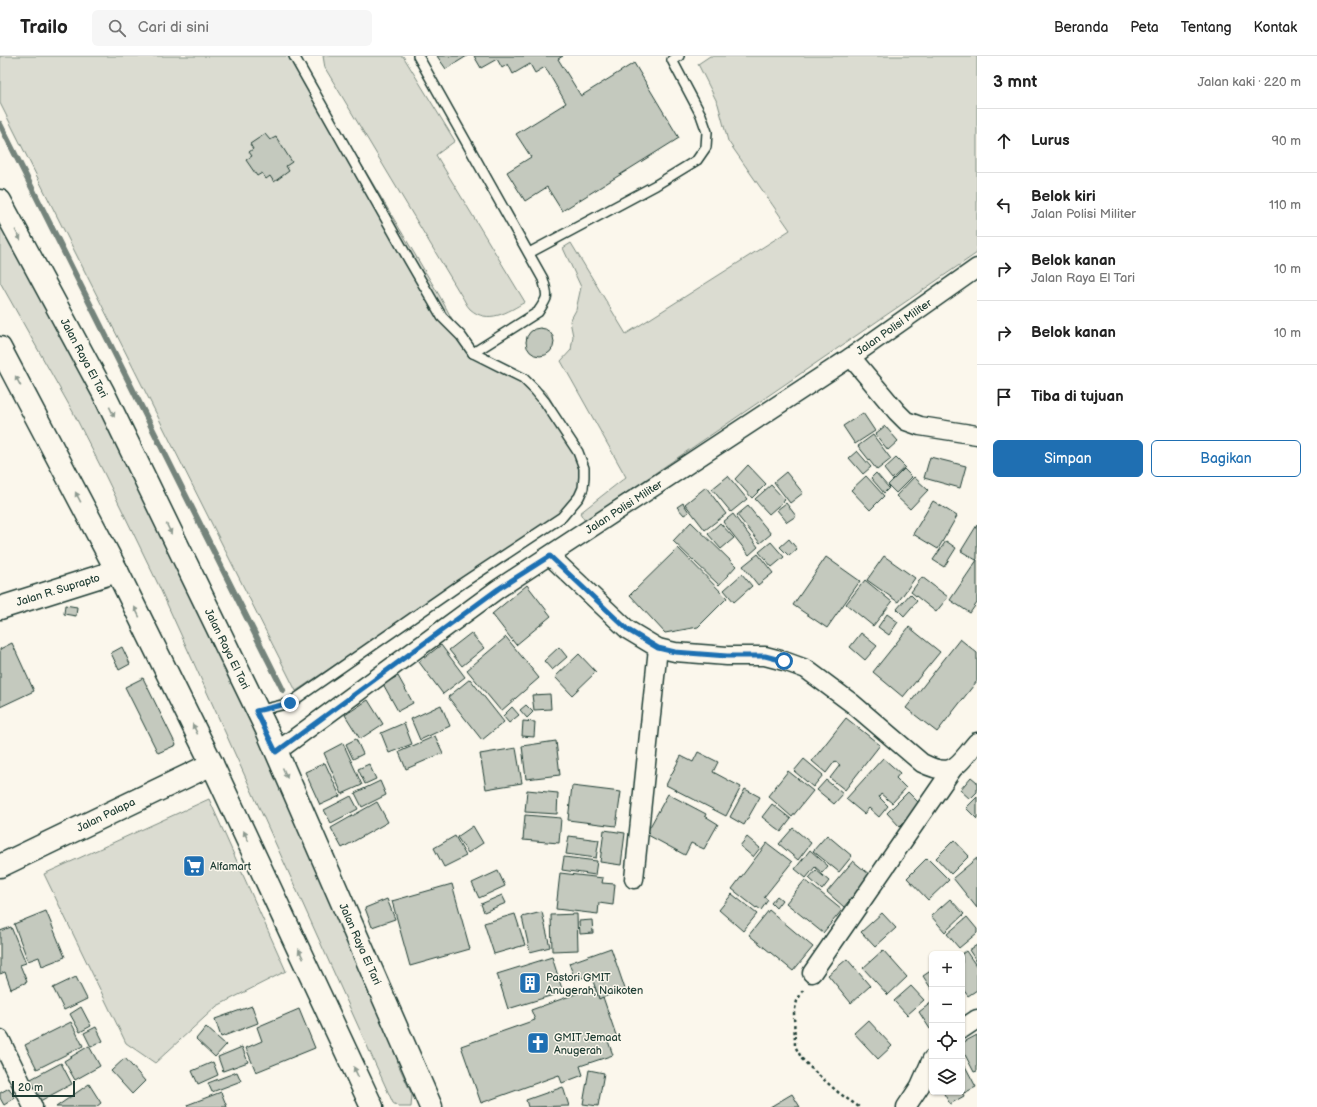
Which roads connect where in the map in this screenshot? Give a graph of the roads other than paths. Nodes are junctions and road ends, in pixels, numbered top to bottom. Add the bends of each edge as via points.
1 (294, 56) edge
2 (418, 56) edge
3 (673, 57) edge
4 (0, 201) edge
5 (529, 253) junction
6 (977, 268) edge
7 (0, 348) edge
8 (473, 353) junction
9 (851, 357) junction
10 (977, 435) edge
11 (550, 556) junction
12 (117, 571) junction
13 (0, 608) edge
14 (658, 648) junction
15 (256, 711) junction
16 (977, 742) edge
17 (276, 752) junction
18 (212, 764) junction
19 (954, 767) junction
20 (0, 866) edge
21 (634, 879) dead end
22 (812, 973) road end
23 (977, 1019) edge
24 (965, 1027) edge
25 (0, 1039) edge
26 (929, 1066) edge
27 (34, 1107) edge
28 (372, 1107) edge
29 (431, 1107) edge
30 (906, 1107) edge

1 - 8 lane via 442,317
2 - 5 lane
3 - 5 lane via 707,132 706,147 697,160 656,185
4 -> 15 main road, Jalan Raya El Tari via 103,392
5 - 8 lane via 543,279 548,295 545,302 538,312
6 - 9 street, Jalan Polisi Militer
12 -> 7 main road
8 - 15 lane via 523,378 545,402 578,452 584,468 583,488 579,497 562,517 460,584 290,703
9 - 10 street via 906,421 920,426
9 - 11 street, Jalan Polisi Militer
11 - 14 street via 628,630
11 - 17 street, Jalan Polisi Militer via 498,589
12 - 13 main road, Jalan R. Suprapto
18 -> 12 main road
14 - 19 street via 675,652 727,656 765,656 806,669 853,704 922,763 942,771
14 - 21 street
15 - 17 main road, Jalan Raya El Tari
16 - 19 street
17 -> 29 main road, Jalan Raya El Tari
18 - 20 main road, Jalan Palapa
28 -> 18 main road
19 - 22 street
23 - 24 street
25 - 27 street
26 - 30 street via 920,1086

